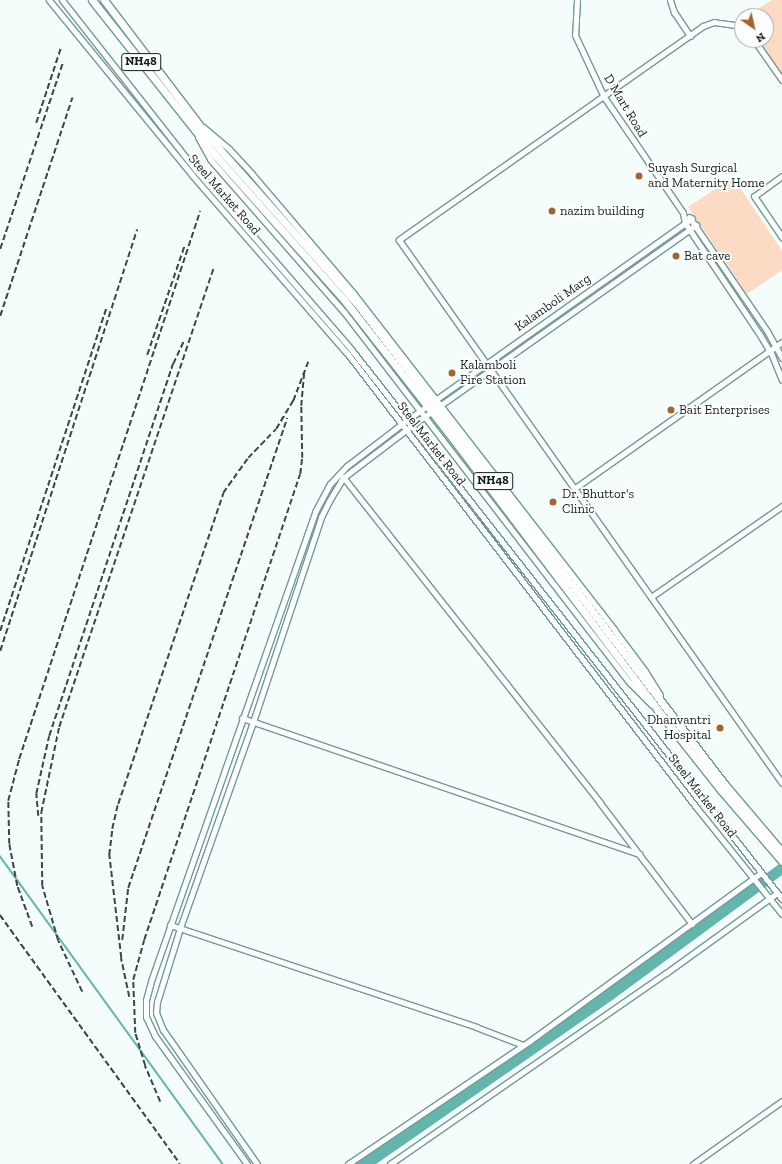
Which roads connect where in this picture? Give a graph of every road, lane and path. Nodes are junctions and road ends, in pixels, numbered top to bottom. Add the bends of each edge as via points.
1 (49, 0) edge
2 (62, 0) edge
3 (92, 0) edge
4 (104, 0) edge
5 (576, 0) edge
6 (670, 0) edge
7 (734, 25) edge
8 (690, 36) junction
9 (760, 48) edge
10 (782, 80) edge
11 (604, 96) junction
12 (193, 122) junction
13 (782, 176) edge
14 (683, 213) junction
15 (692, 218) junction
16 (685, 223) junction
17 (696, 225) junction
18 (689, 230) junction
19 (782, 237) edge
20 (782, 342) edge
21 (776, 346) junction
22 (769, 351) junction
23 (782, 358) edge
24 (486, 363) junction
25 (490, 370) junction
26 (782, 380) edge
27 (434, 405) junction
28 (421, 410) junction
29 (425, 416) junction
30 (407, 420) junction
31 (402, 424) junction
32 (411, 426) junction
33 (406, 430) junction
34 (339, 473) junction
35 (344, 478) junction
36 (575, 488) junction
37 (782, 506) edge
38 (652, 597) junction
39 (624, 698) junction
40 (618, 704) junction
41 (657, 709) junction
42 (242, 718) junction
43 (253, 722) junction
44 (782, 783) edge
45 (779, 852) edge
46 (639, 855) junction
47 (782, 861) edge
48 (761, 873) junction
49 (753, 879) junction
50 (777, 893) junction
51 (769, 898) junction
52 (782, 899) edge
53 (782, 914) edge
54 (170, 924) junction
55 (692, 924) junction
56 (180, 928) junction
57 (523, 1045) junction
58 (782, 1101) edge
59 (247, 1164) edge
60 (257, 1164) edge
61 (348, 1164) edge
62 (390, 1164) edge
63 (693, 1164) edge

1 - 31 street, Steel Market Road via 192,175 347,353
2 - 30 street, Steel Market Road via 196,170 351,349
3 - 12 highway, NH48
4 - 12 highway, NH48
5 - 11 street, D Mart Road via 575,35
6 - 8 street via 674,12
7 - 8 street via 714,22 703,26
8 - 11 street
9 - 10 street
11 - 14 street, D Mart Road
11 - 24 street via 398,240
12 - 27 highway, NH48 via 215,155
12 - 27 street via 229,149 341,278
12 - 28 street via 210,159 333,299
13 - 19 street via 754,196
14 - 15 street, D Mart Road
14 - 16 street, D Mart Road
15 - 16 street, Kalamboli Marg
15 - 17 street
16 - 18 street, D Mart Road
16 - 24 street, Kalamboli Marg
17 - 18 street, Kalamboli Marg
17 - 21 street
18 - 22 street, D Mart Road
18 - 25 street, Kalamboli Marg
20 - 21 street
21 - 22 street
21 - 23 street
22 - 26 street, D Mart Road
22 - 36 street
24 - 25 street
24 - 27 street, Kalamboli Marg
25 - 27 street, Kalamboli Marg
25 - 36 street
27 - 28 street
27 - 29 street
27 - 41 highway, NH48
27 - 45 highway, NH48
28 - 29 street
28 - 30 street
29 - 32 street
29 - 41 street via 630,683
30 - 31 street
30 - 32 street, Steel Market Road
31 - 33 street, Steel Market Road
31 - 34 street
32 - 33 street
32 - 39 street, Steel Market Road
33 - 35 street
33 - 40 street, Steel Market Road
34 - 35 street
34 - 42 street via 315,512
35 - 43 street via 321,517
35 - 46 street
36 - 38 street
37 - 38 street
38 - 44 street
39 - 40 street
39 - 48 street, Steel Market Road
40 - 49 street, Steel Market Road
41 - 45 highway, NH48 via 721,790
42 - 43 street
42 - 54 street
43 - 46 street
43 - 56 street
45 - 47 highway, NH48
46 - 55 street
48 - 49 street
48 - 50 street, Steel Market Road
49 - 51 street, Steel Market Road
49 - 55 street
50 - 51 street
50 - 52 street, Steel Market Road
51 - 53 street, Steel Market Road
51 - 62 street via 666,973
54 - 56 street
54 - 59 street via 146,1000 146,1017 155,1036
55 - 57 street
56 - 57 street
56 - 60 street via 157,1002 156,1013 159,1022
57 - 61 street
58 - 63 street

